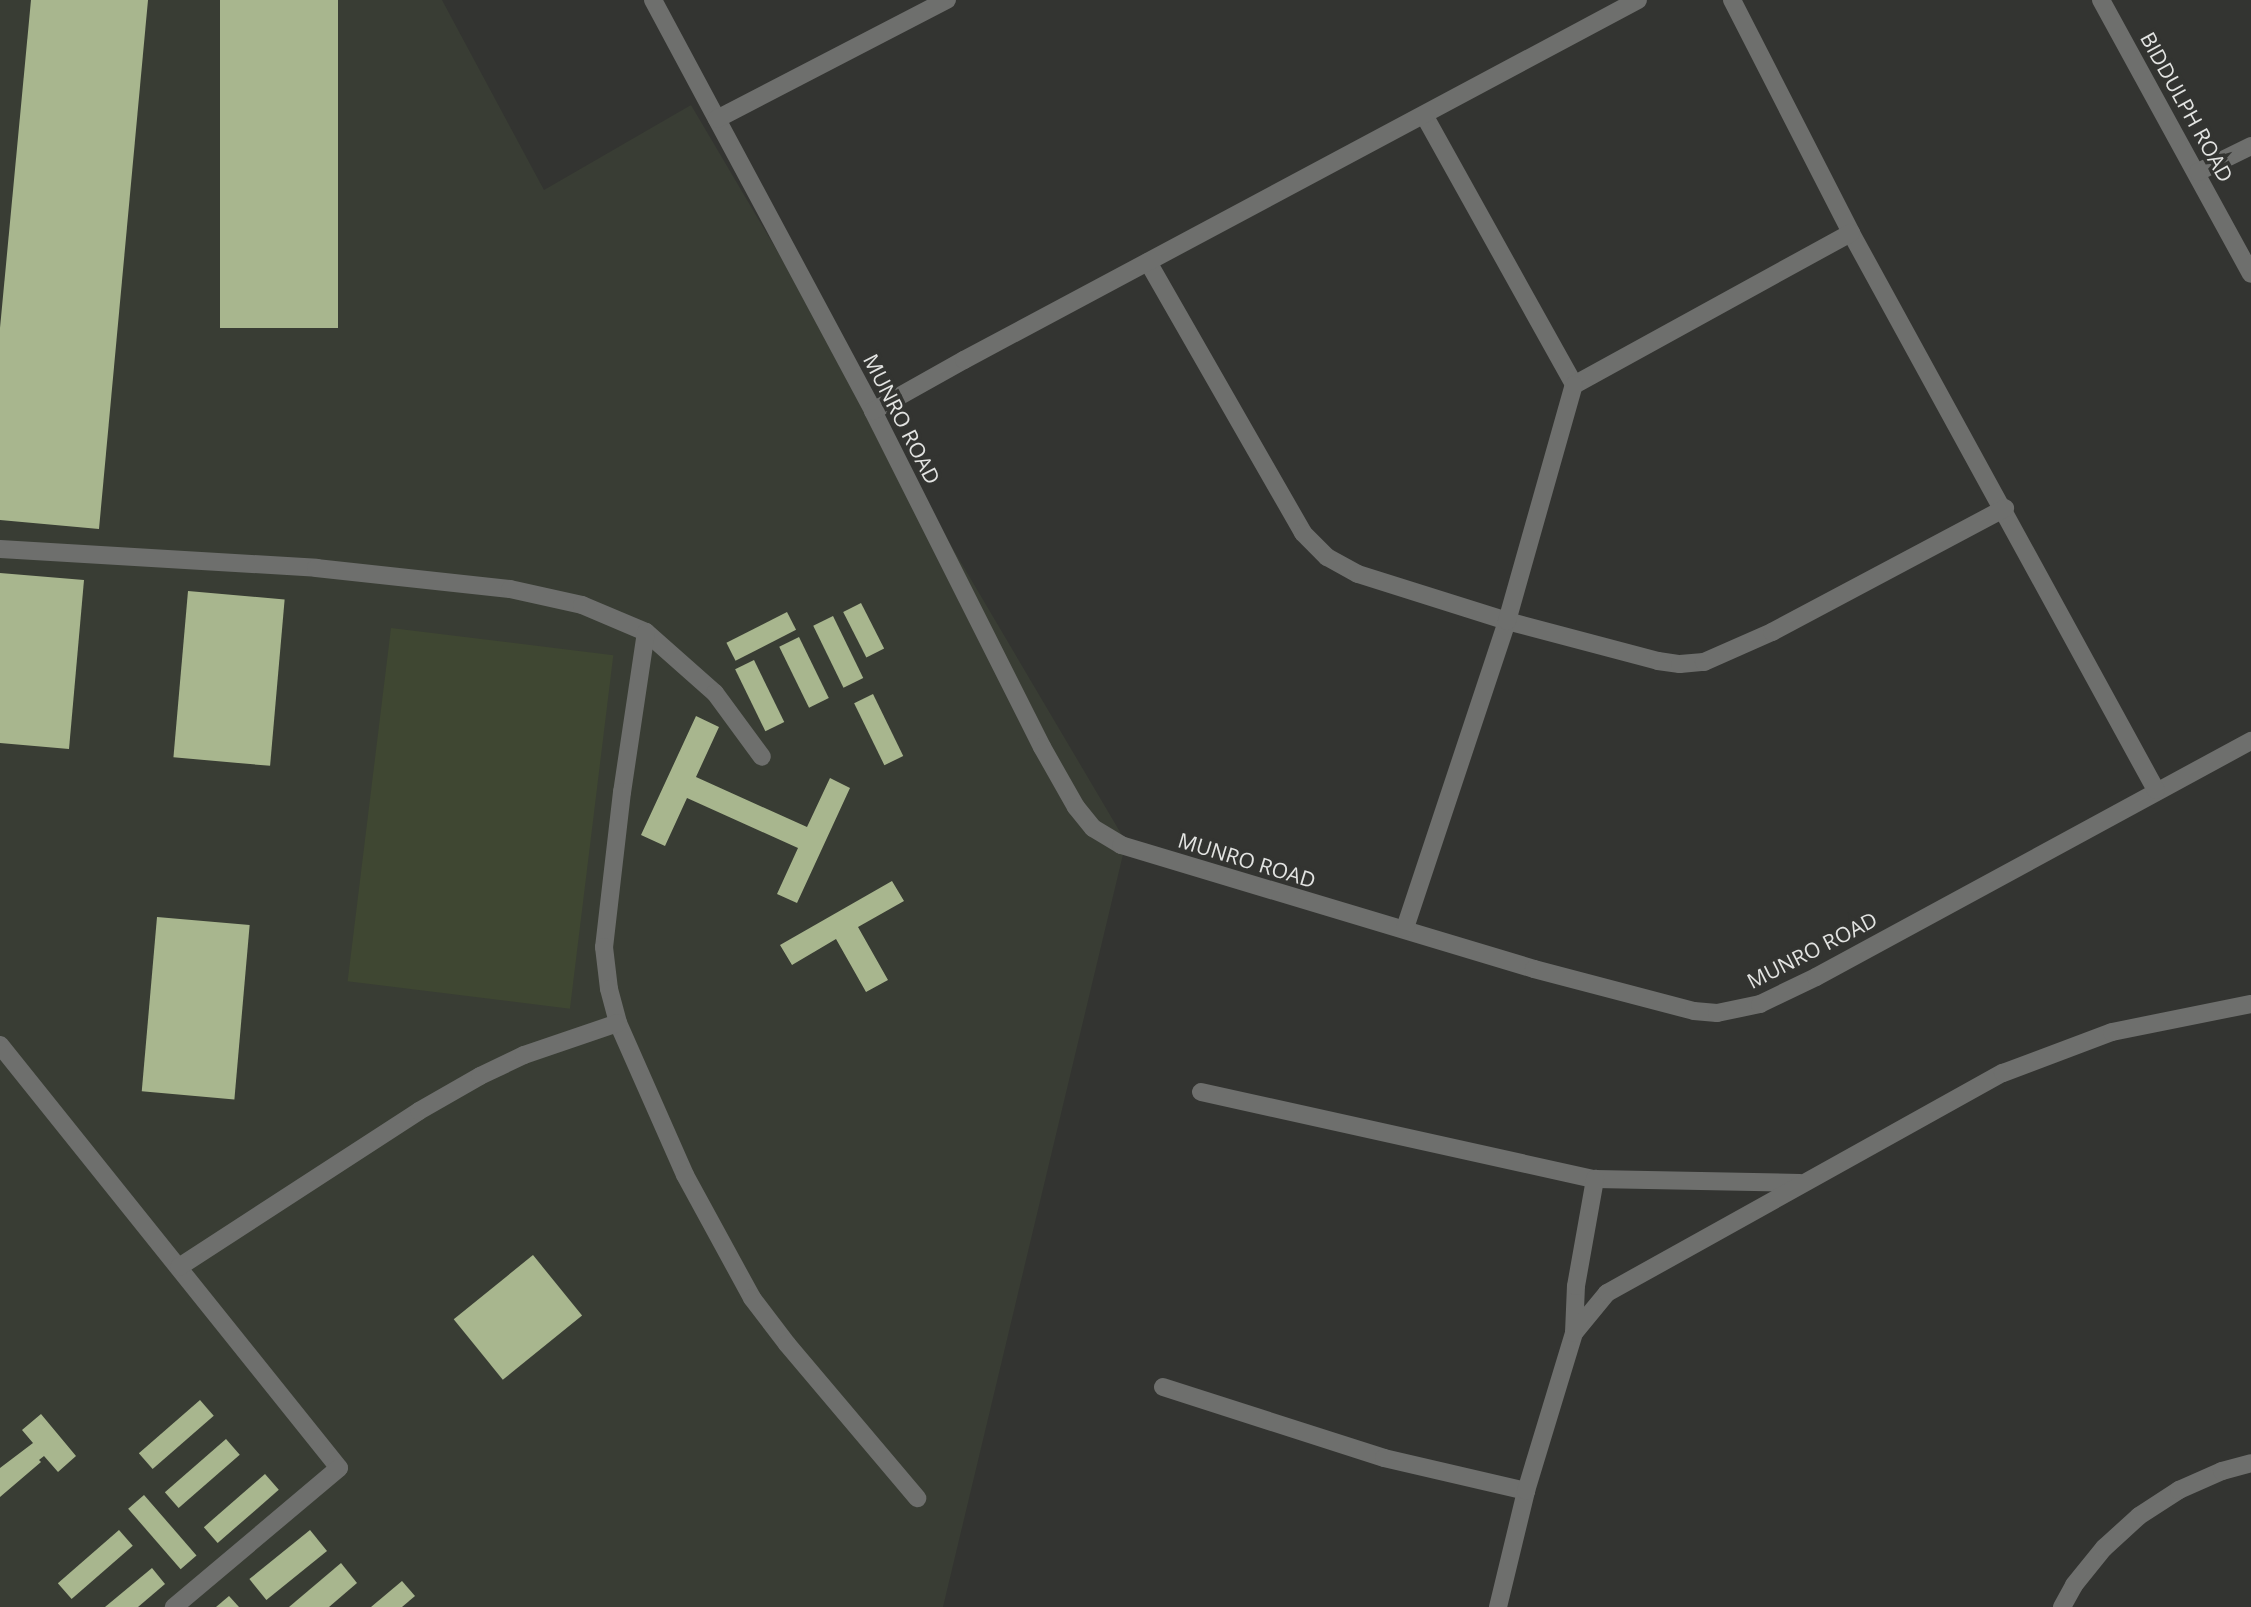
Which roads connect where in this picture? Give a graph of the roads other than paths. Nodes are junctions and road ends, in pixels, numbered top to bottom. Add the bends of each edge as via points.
1 (653, 0) edge
2 (947, 0) edge
3 (1638, 0) edge
4 (1732, 0) edge
5 (2101, 0) edge
6 (1424, 115) junction
7 (717, 119) junction
8 (2251, 146) edge
9 (2198, 172) junction
10 (1852, 233) junction
11 (1148, 262) junction
12 (2251, 274) edge
13 (1574, 384) junction
14 (873, 411) junction
15 (2005, 508) junction
16 (0, 549) edge
17 (1507, 621) junction
18 (646, 632) junction
19 (2251, 741) edge
20 (762, 757) dead end
21 (2156, 790) junction
22 (1405, 928) junction
23 (2251, 1004) edge
24 (618, 1023) junction
25 (0, 1045) edge
26 (1201, 1092) dead end
27 (1594, 1179) junction
28 (1804, 1183) junction
29 (179, 1267) junction
30 (1574, 1333) junction
31 (1163, 1387) dead end
32 (2251, 1463) edge
33 (1526, 1491) junction
34 (917, 1498) dead end
35 (174, 1607) edge
36 (1498, 1607) edge
37 (2062, 1607) edge

1 - 7 street, MUNRO ROAD
2 - 7 street
3 - 6 street
4 - 10 street
5 - 9 street, BIDDULPH ROAD
6 - 11 street
6 - 13 street
7 - 14 street, MUNRO ROAD
8 - 9 street
9 - 12 street, BIDDULPH ROAD
10 - 13 street
10 - 15 street
11 - 14 street
11 - 17 street via 1303,533 1327,556 1358,574
13 - 17 street
14 - 22 street, MUNRO ROAD via 1042,747 1093,828 1121,845 1160,858
15 - 17 street via 1772,632 1704,662 1658,661
15 - 21 street
16 - 18 street via 316,568 510,589 582,605
17 - 22 street
18 - 20 street via 715,693
18 - 24 street via 604,947
19 - 21 street, MUNRO ROAD
21 - 22 street, MUNRO ROAD via 1816,977 1739,1010 1694,1010 1534,969
23 - 28 street via 2112,1032 2003,1073
24 - 29 street via 524,1055 480,1076
24 - 34 street via 685,1175 752,1298
25 - 29 street
26 - 27 street
27 - 28 street
27 - 30 street via 1576,1286
28 - 30 street via 1607,1293
29 - 35 street via 339,1468
30 - 33 street
31 - 33 street via 1384,1458
32 - 37 street via 2179,1490 2139,1516 2104,1548
33 - 36 street

